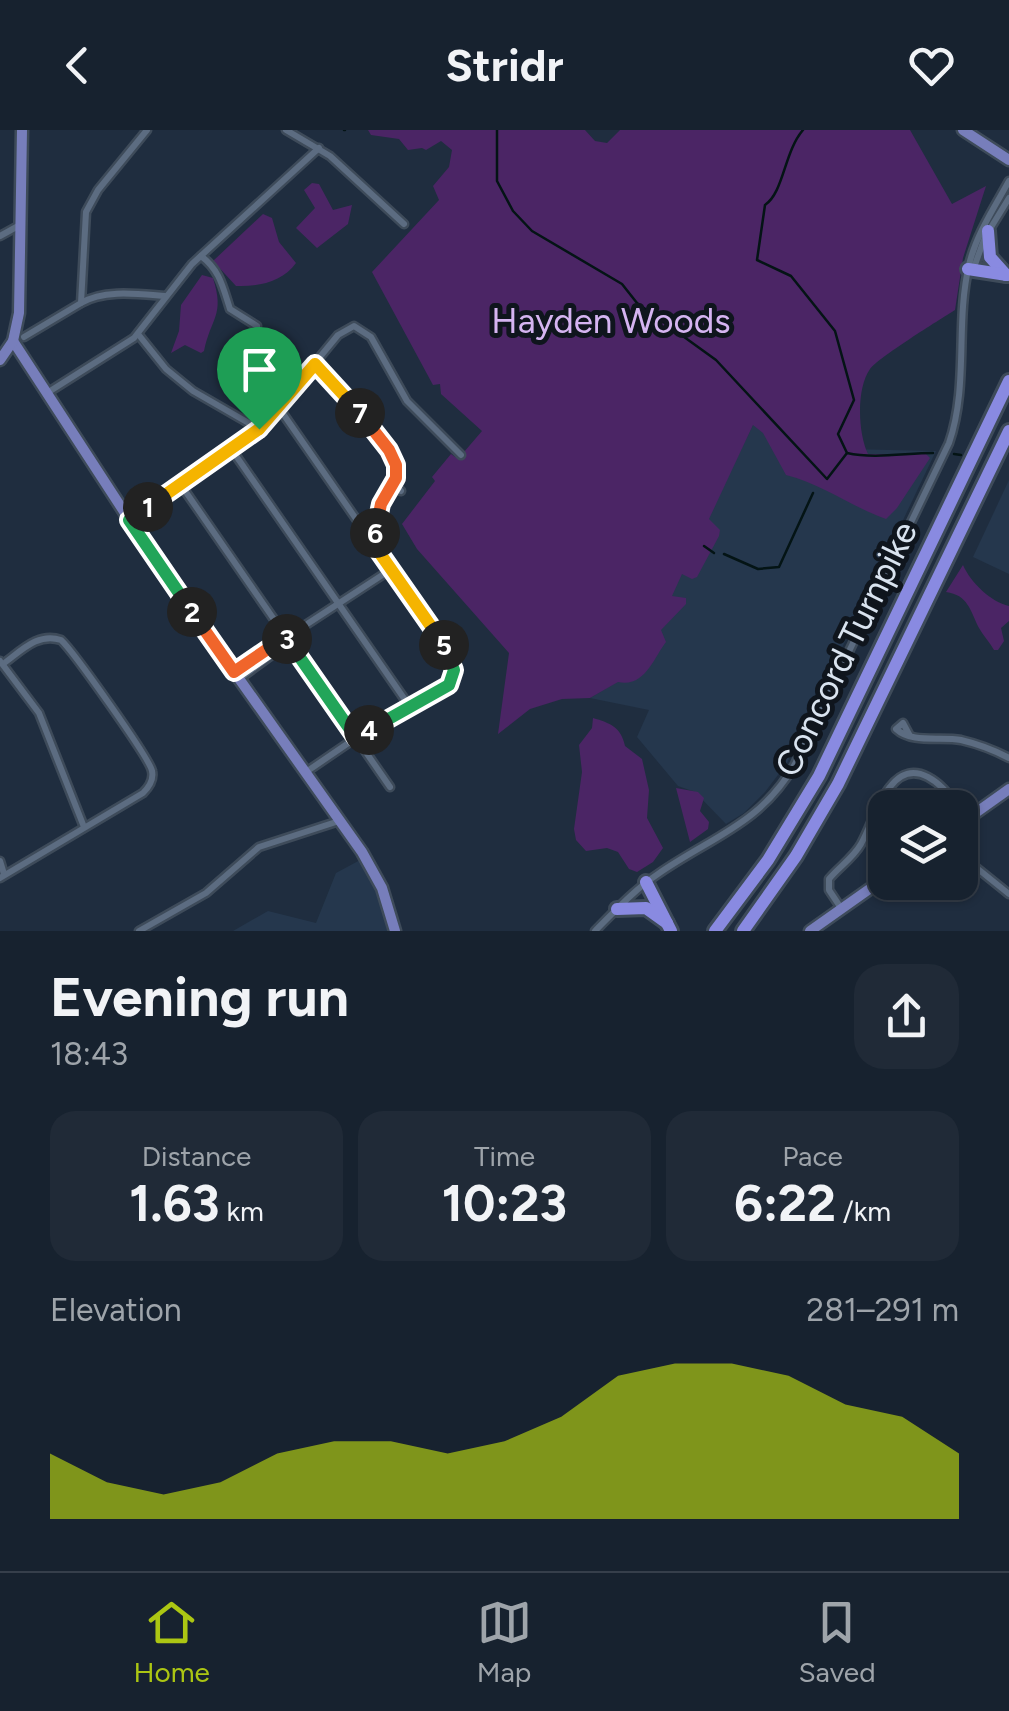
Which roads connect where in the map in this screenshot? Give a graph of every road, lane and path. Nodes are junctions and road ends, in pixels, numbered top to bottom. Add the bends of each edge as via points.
1 (22, 130) edge
2 (146, 130) edge
3 (286, 130) edge
4 (963, 130) edge
5 (319, 148) junction
6 (1009, 156) edge
7 (1009, 181) edge
8 (1009, 198) edge
9 (404, 224) dead end
10 (20, 225) junction
11 (988, 231) junction
12 (0, 236) edge
13 (201, 256) junction
14 (970, 269) junction
15 (1007, 275) edge
16 (166, 296) junction
17 (81, 303) junction
18 (257, 326) dead end
19 (138, 334) junction
20 (19, 339) junction
21 (0, 360) edge
22 (315, 364) junction
23 (1009, 381) edge
24 (47, 393) junction
25 (279, 408) junction
26 (259, 429) junction
27 (1009, 431) edge
28 (232, 450) junction
29 (462, 455) dead end
30 (181, 485) junction
31 (393, 485) junction
32 (401, 491) dead end
33 (129, 520) junction
34 (372, 542) junction
35 (390, 570) junction
36 (339, 604) junction
37 (288, 639) junction
38 (2, 663) edge
39 (236, 676) junction
40 (410, 707) junction
41 (910, 736) dead end
42 (356, 738) junction
43 (1009, 758) edge
44 (305, 773) junction
45 (390, 787) dead end
46 (1009, 789) edge
47 (890, 790) edge
48 (945, 790) edge
49 (978, 806) edge
50 (339, 821) junction
51 (84, 827) junction
52 (868, 830) edge
53 (0, 861) edge
54 (978, 870) edge
55 (2, 876) edge
56 (646, 882) junction
57 (868, 890) edge
58 (1009, 894) edge
59 (617, 909) junction
60 (842, 909) junction
61 (669, 927) edge
62 (139, 931) edge
63 (396, 931) edge
64 (595, 931) edge
65 (715, 931) edge
66 (745, 931) edge
67 (810, 931) edge

1 - 10 main road
2 - 17 street via 86,212
3 - 5 street
4 - 6 main road
5 - 9 street
5 - 13 street
7 - 14 street via 979,236
8 - 11 street
10 - 12 street
10 - 20 main road
11 - 14 street
11 - 15 highway via 990,254
13 - 16 street
13 - 18 street via 225,286 230,310
14 - 15 highway
14 - 56 street via 962,388 949,443 798,759 750,818
16 - 17 street via 108,294
16 - 19 street
17 - 20 street
19 - 24 street
19 - 26 street via 193,391
20 - 21 main road
20 - 24 main road
22 - 25 street
22 - 29 street via 354,326 370,337 407,401
22 - 31 street via 389,450 396,465
23 - 65 highway, Concord Turnpike via 819,776
24 - 33 main road
25 - 26 street
25 - 34 street
26 - 28 street
27 - 66 highway, Concord Turnpike via 846,770
28 - 30 street
28 - 36 street
30 - 33 street
30 - 37 street
31 - 32 street
31 - 34 street
33 - 39 main road
34 - 35 street
35 - 36 street
35 - 40 street via 454,670 449,685
36 - 37 street
36 - 40 street
37 - 39 street
37 - 42 street
38 - 51 street via 39,713
38 - 51 street via 38,639 61,640 150,766 147,789
39 - 44 main road
40 - 42 street
41 - 43 street via 956,739
42 - 44 street
42 - 45 street
44 - 50 main road
46 - 49 main road
47 - 48 street via 908,774 925,774
50 - 62 street via 259,847 206,893
50 - 63 main road via 376,876
51 - 55 street
52 - 60 street via 828,878
53 - 55 street
54 - 58 street
56 - 59 street
56 - 61 highway
57 - 60 main road
59 - 61 highway via 646,908
59 - 64 street
60 - 67 main road

